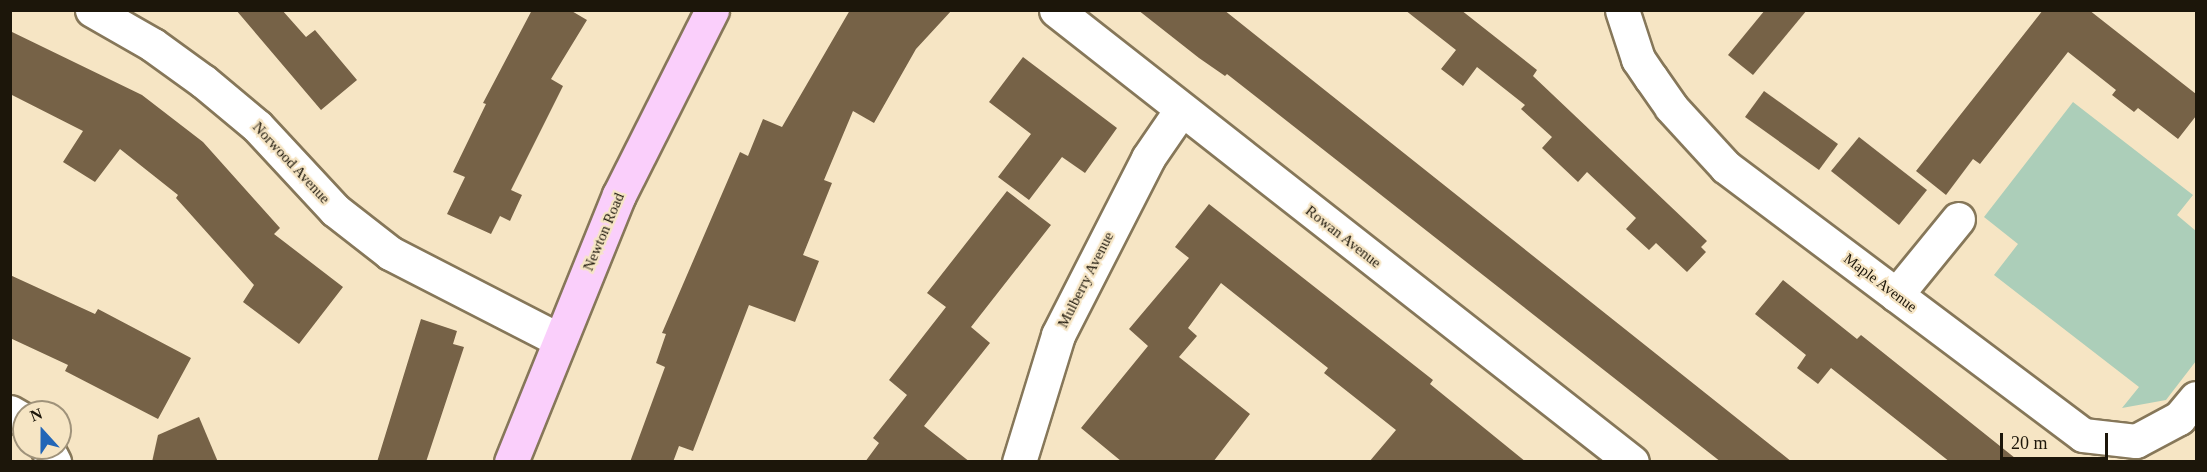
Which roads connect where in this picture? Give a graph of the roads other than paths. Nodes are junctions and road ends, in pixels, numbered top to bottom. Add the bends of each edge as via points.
1 (92, 10) edge
2 (712, 10) edge
3 (1056, 10) edge
4 (1622, 10) edge
5 (1181, 110) junction
6 (1958, 219) dead end
7 (1896, 295) junction
8 (559, 340) junction
9 (2196, 398) edge
10 (511, 462) edge
11 (1019, 462) edge
12 (1632, 462) edge

1 - 8 street, Norwood Avenue via 153,45 203,81 257,126 335,210 390,253
2 - 8 main road, Newton Road via 619,195
3 - 5 street, Rowan Avenue
4 - 7 street, Maple Avenue via 1638,59 1671,107 1726,167
5 - 11 street, Mulberry Avenue via 1148,158 1058,335
5 - 12 street, Rowan Avenue
6 - 7 street
7 - 9 street, Maple Avenue via 2083,435 2136,441 2179,418
8 - 10 main road, Newton Road

